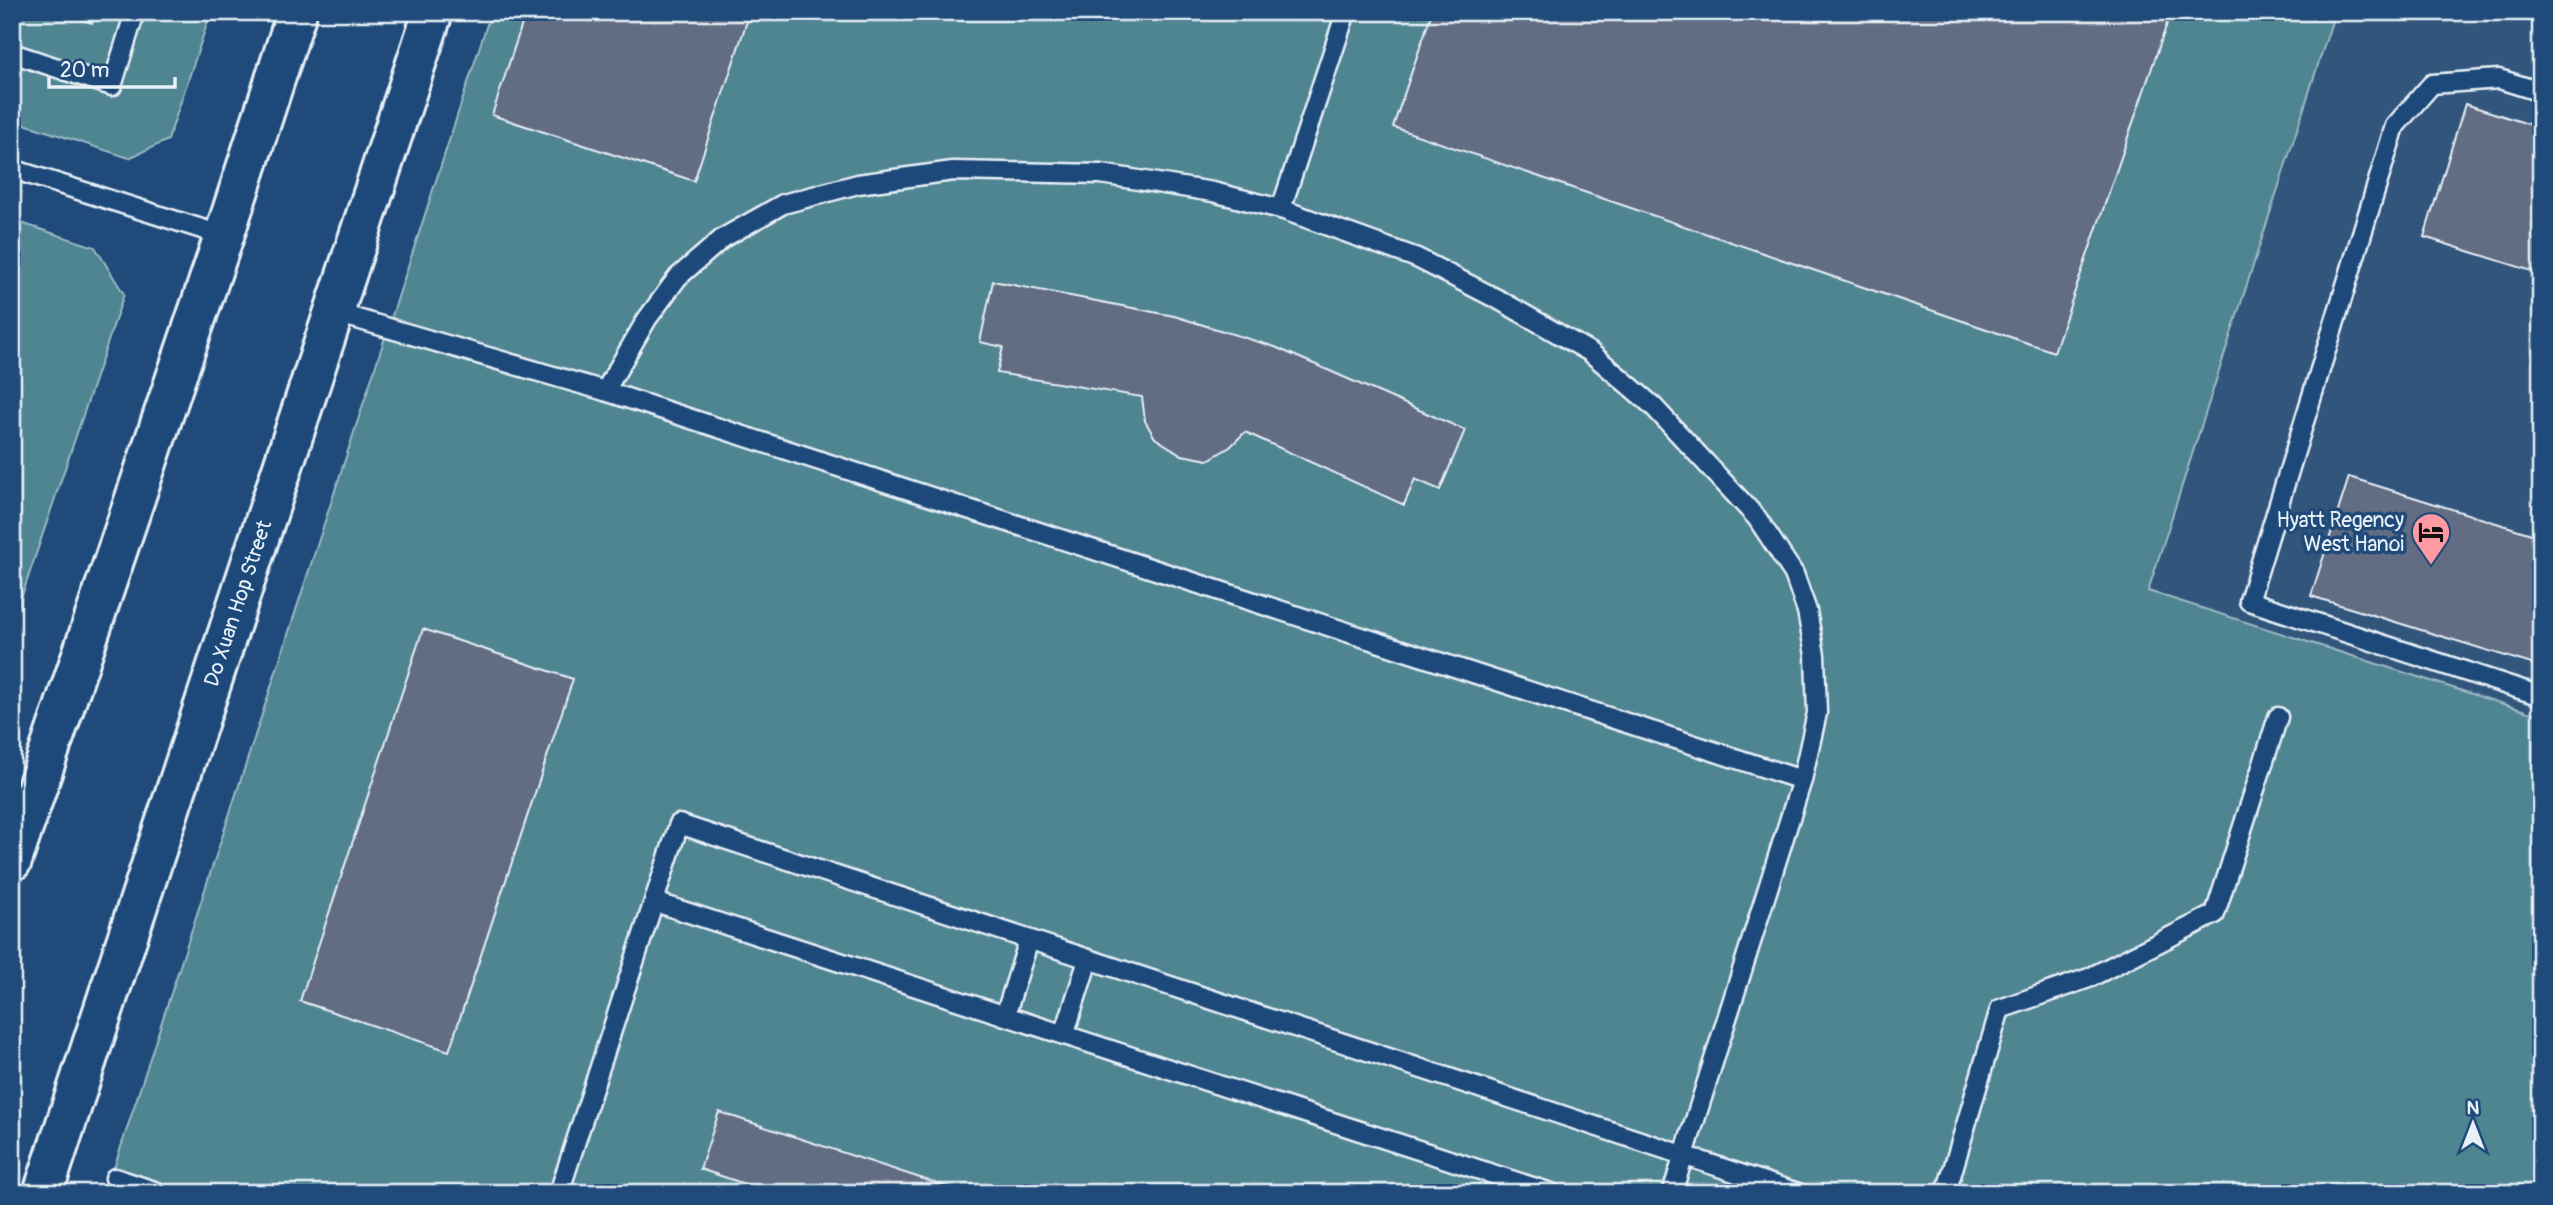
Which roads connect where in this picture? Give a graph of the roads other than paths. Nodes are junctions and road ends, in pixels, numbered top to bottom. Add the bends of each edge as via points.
1 (135, 12) edge
2 (297, 12) edge
3 (433, 12) edge
4 (1346, 12) edge
5 (12, 53) edge
6 (2541, 92) edge
7 (12, 169) edge
8 (1281, 209) junction
9 (224, 236) junction
10 (333, 312) junction
11 (605, 391) junction
12 (2541, 696) edge
13 (2278, 717) dead end
14 (1802, 779) junction
15 (12, 861) edge
16 (654, 902) junction
17 (1030, 940) junction
18 (1088, 960) junction
19 (1005, 1016) junction
20 (1064, 1035) junction
21 (1683, 1156) junction
22 (115, 1178) dead end
23 (43, 1193) edge
24 (160, 1193) edge
25 (559, 1193) edge
26 (1551, 1193) edge
27 (1672, 1193) edge
28 (1798, 1193) edge
29 (1946, 1193) edge

1 - 5 lane via 112,86
2 - 9 street
3 - 10 street, Do Xuan Hop Street
4 - 8 lane
6 - 12 lane via 2499,79 2432,84 2395,126 2249,601
7 - 9 lane
8 - 11 lane via 1213,192 1101,174 953,171 820,194 783,204 723,239 678,277
8 - 14 lane via 1418,258 1590,352 1653,406 1757,518 1794,574 1815,655 1817,713
9 - 15 street
10 - 11 lane
10 - 23 street, Do Xuan Hop Street
11 - 14 lane
13 - 29 lane via 2215,914 2089,978 2000,1009
14 - 21 lane
16 - 17 lane via 680,824
16 - 19 lane
16 - 25 lane
17 - 18 lane
17 - 19 lane
18 - 20 lane
18 - 21 lane
19 - 20 lane
20 - 26 lane
21 - 27 lane
21 - 28 lane
22 - 24 lane

